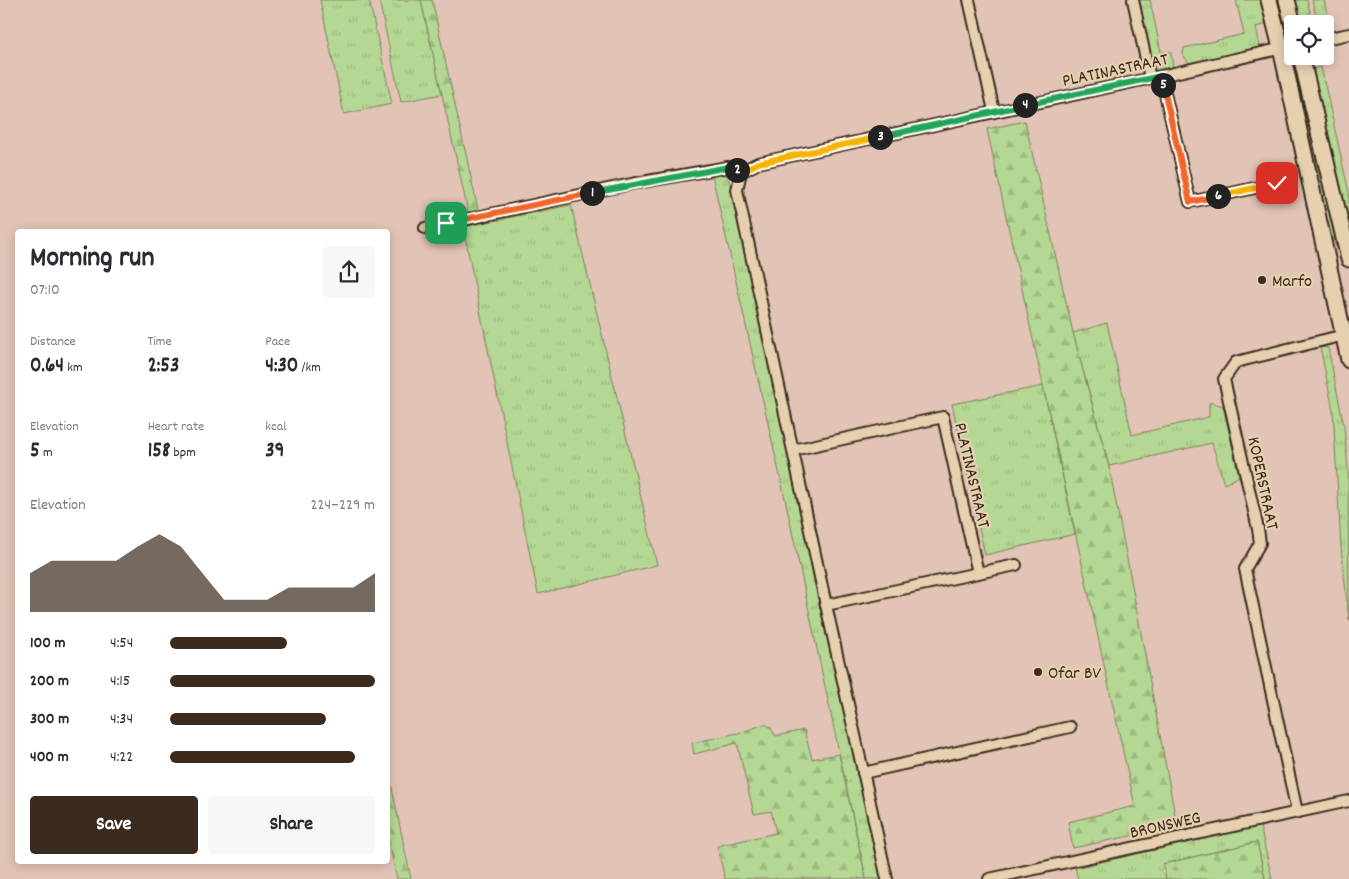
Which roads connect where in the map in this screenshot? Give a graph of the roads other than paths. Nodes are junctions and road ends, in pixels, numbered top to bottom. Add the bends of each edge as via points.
1 (969, 0) edge
2 (1133, 0) edge
3 (1269, 0) edge
4 (1287, 0) edge
5 (1291, 15) edge
6 (1349, 34) edge
7 (1334, 37) edge
8 (1284, 39) edge
9 (1284, 48) edge
10 (1291, 65) edge
11 (1303, 65) edge
12 (1161, 76) junction
13 (1150, 78) junction
14 (994, 111) junction
15 (741, 172) junction
16 (1288, 180) dead end
17 (425, 228) dead end
18 (1349, 259) edge
19 (1347, 334) edge
20 (1349, 360) edge
21 (793, 450) junction
22 (1016, 566) dead end
23 (978, 573) junction
24 (826, 605) junction
25 (1070, 727) dead end
26 (863, 773) junction
27 (1349, 801) edge
28 (1298, 812) junction
29 (1000, 878) edge
30 (887, 879) edge
31 (989, 879) edge

1 - 14 street
2 - 13 street
3 - 8 main road
4 - 5 main road
6 - 7 street
9 - 12 street, PLATINASTRAAT
10 - 19 main road
11 - 18 main road
12 - 13 street, PLATINASTRAAT
12 - 16 street via 1190,202
13 - 14 street, PLATINASTRAAT
14 - 15 street, PLATINASTRAAT via 758,163
15 - 17 street via 728,167
15 - 21 street via 738,190
19 - 20 main road
19 - 28 street, KOPERSTRAAT via 1236,362 1224,379 1260,543 1245,569
21 - 23 street, PLATINASTRAAT via 943,417
21 - 24 street
22 - 23 street
23 - 24 street
24 - 26 street
25 - 26 street
26 - 30 street
27 - 28 street, BRONSWEG
28 - 29 street, BRONSWEG
29 - 31 street, BRONSWEG

